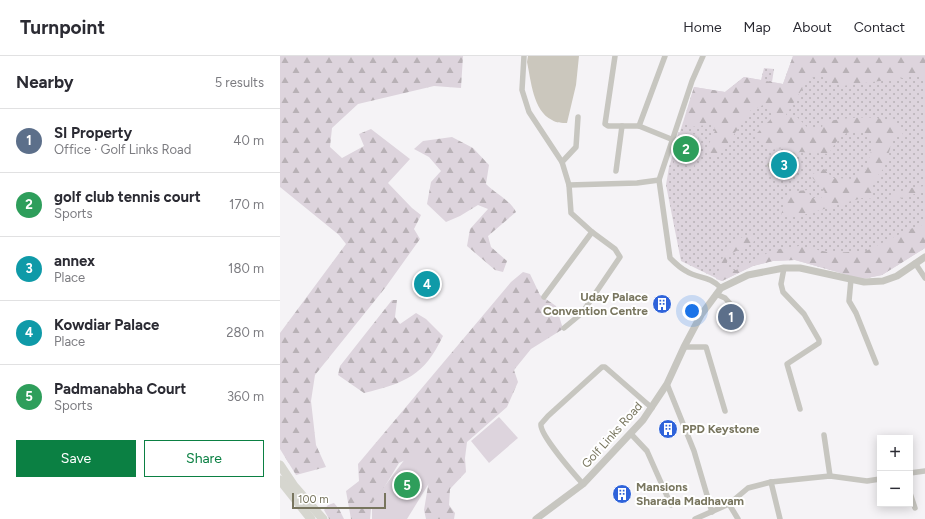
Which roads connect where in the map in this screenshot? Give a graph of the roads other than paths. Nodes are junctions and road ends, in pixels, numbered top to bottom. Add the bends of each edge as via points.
1 (524, 56) edge
2 (615, 56) edge
3 (665, 56) edge
4 (703, 56) edge
5 (578, 117) dead end
6 (622, 126) junction
7 (639, 126) junction
8 (671, 139) junction
9 (793, 155) dead end
10 (562, 162) junction
11 (770, 165) dead end
12 (616, 171) dead end
13 (659, 180) junction
14 (570, 185) junction
15 (592, 232) junction
16 (925, 256) edge
17 (915, 263) junction
18 (784, 268) junction
19 (925, 278) edge
20 (852, 279) junction
21 (718, 291) junction
22 (544, 297) dead end
23 (734, 308) dead end
24 (564, 328) dead end
25 (684, 347) junction
26 (876, 363) dead end
27 (667, 384) junction
28 (652, 408) junction
29 (800, 409) dead end
30 (726, 411) dead end
31 (631, 434) junction
32 (824, 435) dead end
33 (280, 465) edge
34 (925, 471) edge
35 (913, 473) edge
36 (830, 476) junction
37 (877, 479) edge
38 (280, 480) edge
39 (772, 482) junction
40 (583, 484) junction
41 (913, 502) edge
42 (729, 504) junction
43 (671, 505) dead end
44 (915, 508) dead end
45 (712, 512) junction
46 (704, 518) edge
47 (311, 519) edge
48 (323, 519) edge
49 (536, 519) edge
50 (695, 519) edge
51 (738, 519) edge
52 (780, 519) edge

1 - 10 street via 522,90 529,112
2 - 6 street via 604,124
3 - 7 street
4 - 8 street
5 - 10 street via 576,147
6 - 7 street
6 - 12 street
7 - 8 street
8 - 13 street
9 - 11 street
10 - 14 street
13 - 14 street
13 - 21 street via 670,258 687,272 705,276 716,282
14 - 15 street via 571,213
15 - 22 street
15 - 24 street via 615,249 620,256 582,313
16 - 17 street, Golf Links Road
17 - 19 street
17 - 20 street, Golf Links Road via 897,276 883,281 864,282
18 - 20 street, Golf Links Road via 800,268
18 - 21 street, Golf Links Road via 748,275
18 - 29 street via 781,284 783,292 804,314 819,340 819,343 787,364
20 - 26 street via 849,301
21 - 23 street
21 - 25 street, Golf Links Road via 701,315
25 - 27 street, Golf Links Road
25 - 30 street via 706,347
27 - 28 street, Golf Links Road
27 - 45 street via 694,451
28 - 31 street, Golf Links Road
28 - 40 street via 617,376 602,367 541,424 542,431
31 - 40 street, Golf Links Road
31 - 43 street via 647,451
32 - 36 street
33 - 48 main road via 294,486
34 - 35 street
36 - 37 street via 867,481
36 - 39 street
38 - 47 main road
39 - 42 street via 748,488
39 - 52 street
40 - 49 street, Golf Links Road
41 - 44 street
42 - 45 street
42 - 51 street
45 - 46 street
46 - 50 street

